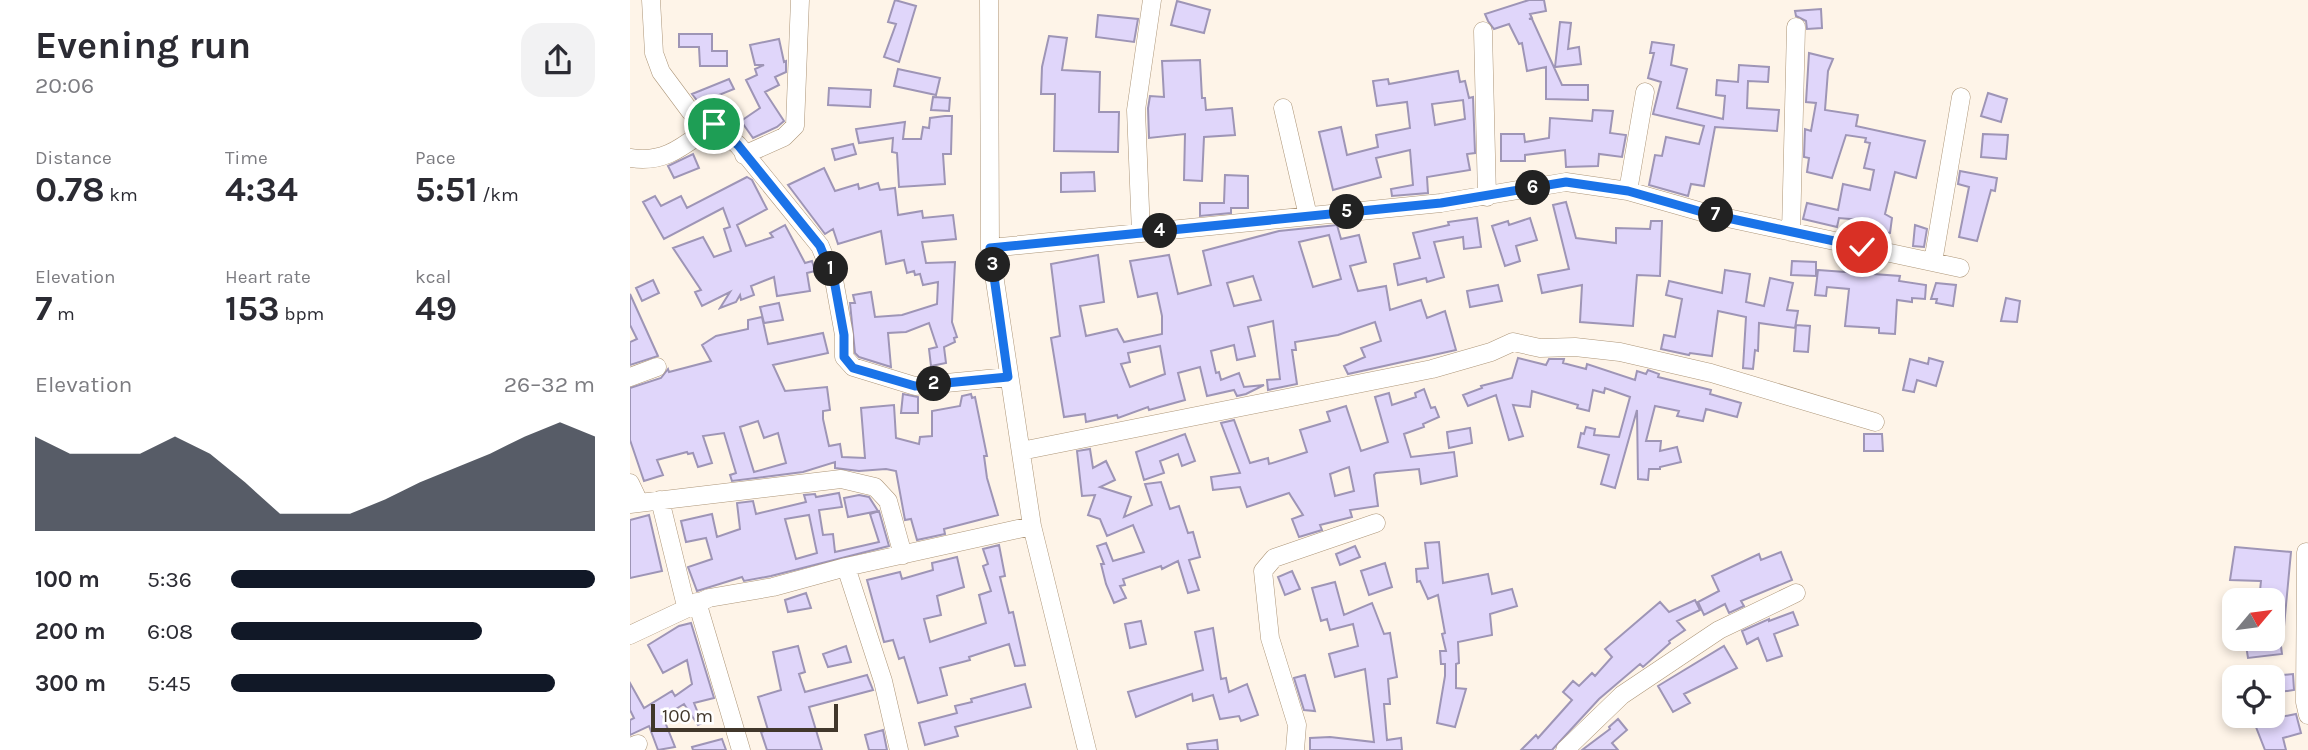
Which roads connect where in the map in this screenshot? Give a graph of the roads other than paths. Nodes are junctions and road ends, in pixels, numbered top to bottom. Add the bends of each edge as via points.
1 (651, 0) edge
2 (800, 0) edge
3 (989, 0) edge
4 (1152, 0) edge
5 (1796, 27) dead end
6 (1483, 31) dead end
7 (1644, 92) dead end
8 (1961, 97) dead end
9 (1283, 107) dead end
10 (714, 124) junction
11 (744, 155) junction
12 (630, 158) edge
13 (1628, 191) junction
14 (1487, 197) junction
15 (1308, 216) junction
16 (1791, 232) junction
17 (1141, 233) junction
18 (990, 248) junction
19 (1933, 262) junction
20 (1960, 268) dead end
21 (657, 367) dead end
22 (630, 377) edge
23 (1008, 377) junction
24 (1875, 422) dead end
25 (1021, 451) junction
26 (630, 483) edge
27 (660, 500) junction
28 (634, 503) edge
29 (1376, 523) dead end
30 (1032, 526) junction
31 (2306, 552) edge
32 (903, 555) junction
33 (846, 567) junction
34 (1796, 593) dead end
35 (691, 604) junction
36 (630, 635) edge
37 (2308, 715) edge
38 (741, 750) edge
39 (899, 750) edge
40 (1087, 750) edge
41 (1295, 750) edge
42 (1565, 750) edge

1 - 10 street via 654,53 661,72 698,119
2 - 11 street via 795,126 785,137
3 - 18 street
4 - 17 street via 1136,110
5 - 16 street
6 - 14 street
7 - 13 street
8 - 19 street
9 - 15 street
10 - 11 street
10 - 12 street via 667,156
11 - 23 street via 828,260 847,363 915,386
13 - 14 street via 1566,182
13 - 16 street
14 - 15 street
15 - 17 street
16 - 19 street
17 - 18 street
18 - 23 street
19 - 20 street
21 - 22 street
23 - 25 street
24 - 25 street via 1711,373 1620,352 1513,342 1432,369
25 - 30 street
26 - 28 street
27 - 28 street
27 - 32 street via 841,479 875,486 888,501
27 - 35 street
29 - 41 street via 1274,558 1263,571 1270,638 1297,725
30 - 32 street
30 - 40 street
31 - 37 street
32 - 33 street
33 - 35 street
33 - 39 street via 883,681
34 - 42 street via 1719,630 1622,695
35 - 36 street
35 - 38 street

